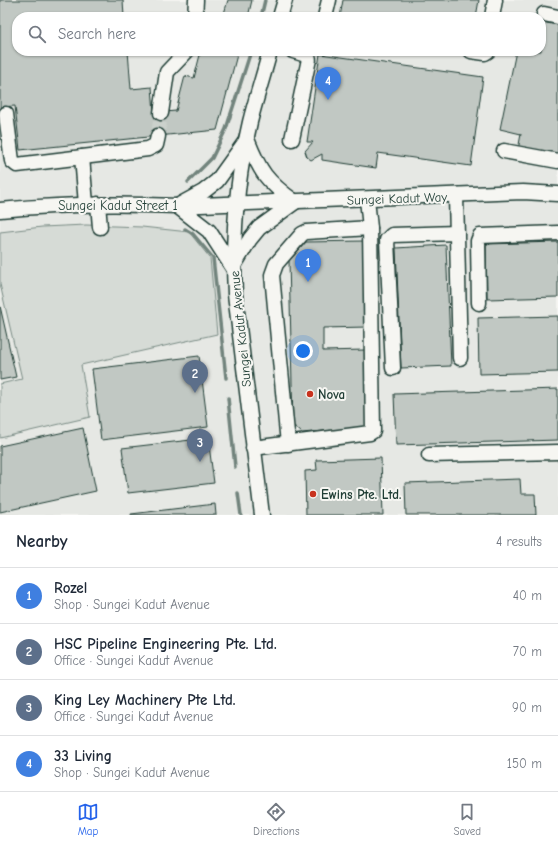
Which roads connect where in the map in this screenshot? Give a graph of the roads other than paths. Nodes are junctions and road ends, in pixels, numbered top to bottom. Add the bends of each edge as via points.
1 (196, 0) edge
2 (285, 0) edge
3 (329, 0) edge
4 (495, 0) edge
5 (195, 12) edge
6 (281, 12) edge
7 (325, 12) edge
8 (493, 12) edge
9 (546, 14) edge
10 (558, 17) edge
11 (182, 56) edge
12 (269, 56) edge
13 (307, 56) edge
14 (161, 113) tunnel mouth
15 (6, 114) dead end
16 (158, 136) tunnel mouth
17 (247, 138) junction
18 (292, 139) dead end
19 (504, 152) dead end
20 (82, 157) junction
21 (558, 161) edge
22 (558, 194) edge
23 (456, 196) junction
24 (366, 199) junction
25 (295, 202) junction
26 (92, 204) junction
27 (237, 204) junction
28 (177, 206) junction
29 (0, 210) edge
30 (100, 227) dead end
31 (370, 228) junction
32 (456, 233) junction
33 (558, 233) edge
34 (233, 268) junction
35 (479, 303) dead end
36 (460, 358) dead end
37 (394, 368) dead end
38 (288, 444) junction
39 (254, 448) junction
40 (558, 452) edge
41 (429, 455) dead end
42 (262, 515) edge

1 - 5 street
2 - 6 street
3 - 7 street
4 - 8 street
9 - 10 street
11 - 14 street via 167,72
12 - 17 street, Sungei Kadut Avenue
13 - 18 street via 309,59
15 - 20 street via 14,164
16 - 20 street via 156,145 148,149
17 - 25 street via 266,178
17 - 27 street, Sungei Kadut Avenue
17 - 28 street via 217,181
19 - 21 street
20 - 26 street
22 - 23 street, Sungei Kadut Way via 523,192
23 - 24 street, Sungei Kadut Way
23 - 32 street
24 - 25 street, Sungei Kadut Way
24 - 31 street
25 - 27 street, Sungei Kadut Way
25 - 34 street via 260,228 250,239
26 - 28 street, Sungei Kadut Street 1
26 - 29 street, Sungei Kadut Street 1 via 60,204
26 - 30 street
27 - 28 street, Sungei Kadut Street 1
27 - 34 street, Sungei Kadut Avenue
28 - 34 street via 209,231
31 - 38 street via 373,431
31 - 38 street via 306,232 274,267 272,275
32 - 36 street
32 - 37 street via 392,235 387,240
33 - 35 street via 480,236
34 - 39 street, Sungei Kadut Avenue via 234,294
38 - 39 street
39 - 42 street, Sungei Kadut Avenue
40 - 41 street

